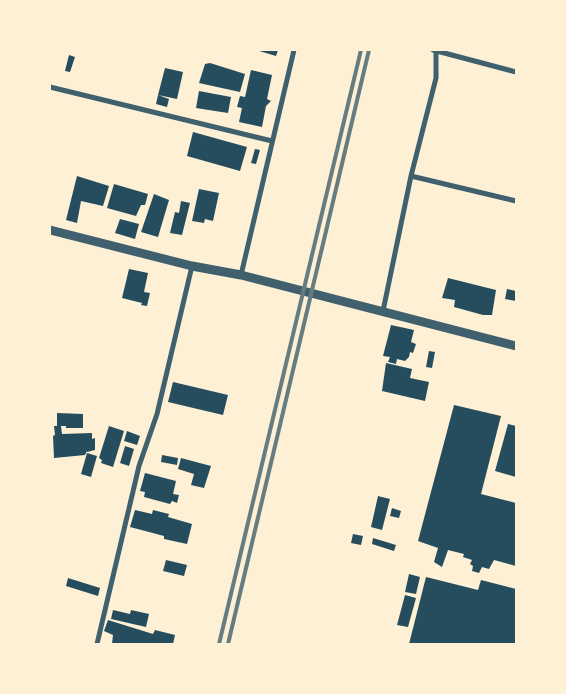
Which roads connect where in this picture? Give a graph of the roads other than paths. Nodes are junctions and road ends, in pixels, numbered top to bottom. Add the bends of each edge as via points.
1 (294, 50) edge
2 (435, 50) edge
3 (516, 72) edge
4 (50, 87) edge
5 (272, 141) junction
6 (411, 176) junction
7 (516, 201) edge
8 (50, 230) edge
9 (192, 266) junction
10 (241, 275) junction
11 (383, 311) junction
12 (516, 346) edge
13 (97, 644) edge

1 - 5 street
2 - 3 street
2 - 6 street via 436,78
4 - 5 street
5 - 10 street
6 - 7 street
6 - 11 street
8 - 9 street
9 - 10 street
9 - 13 street via 156,414 139,466
10 - 11 street
11 - 12 street

